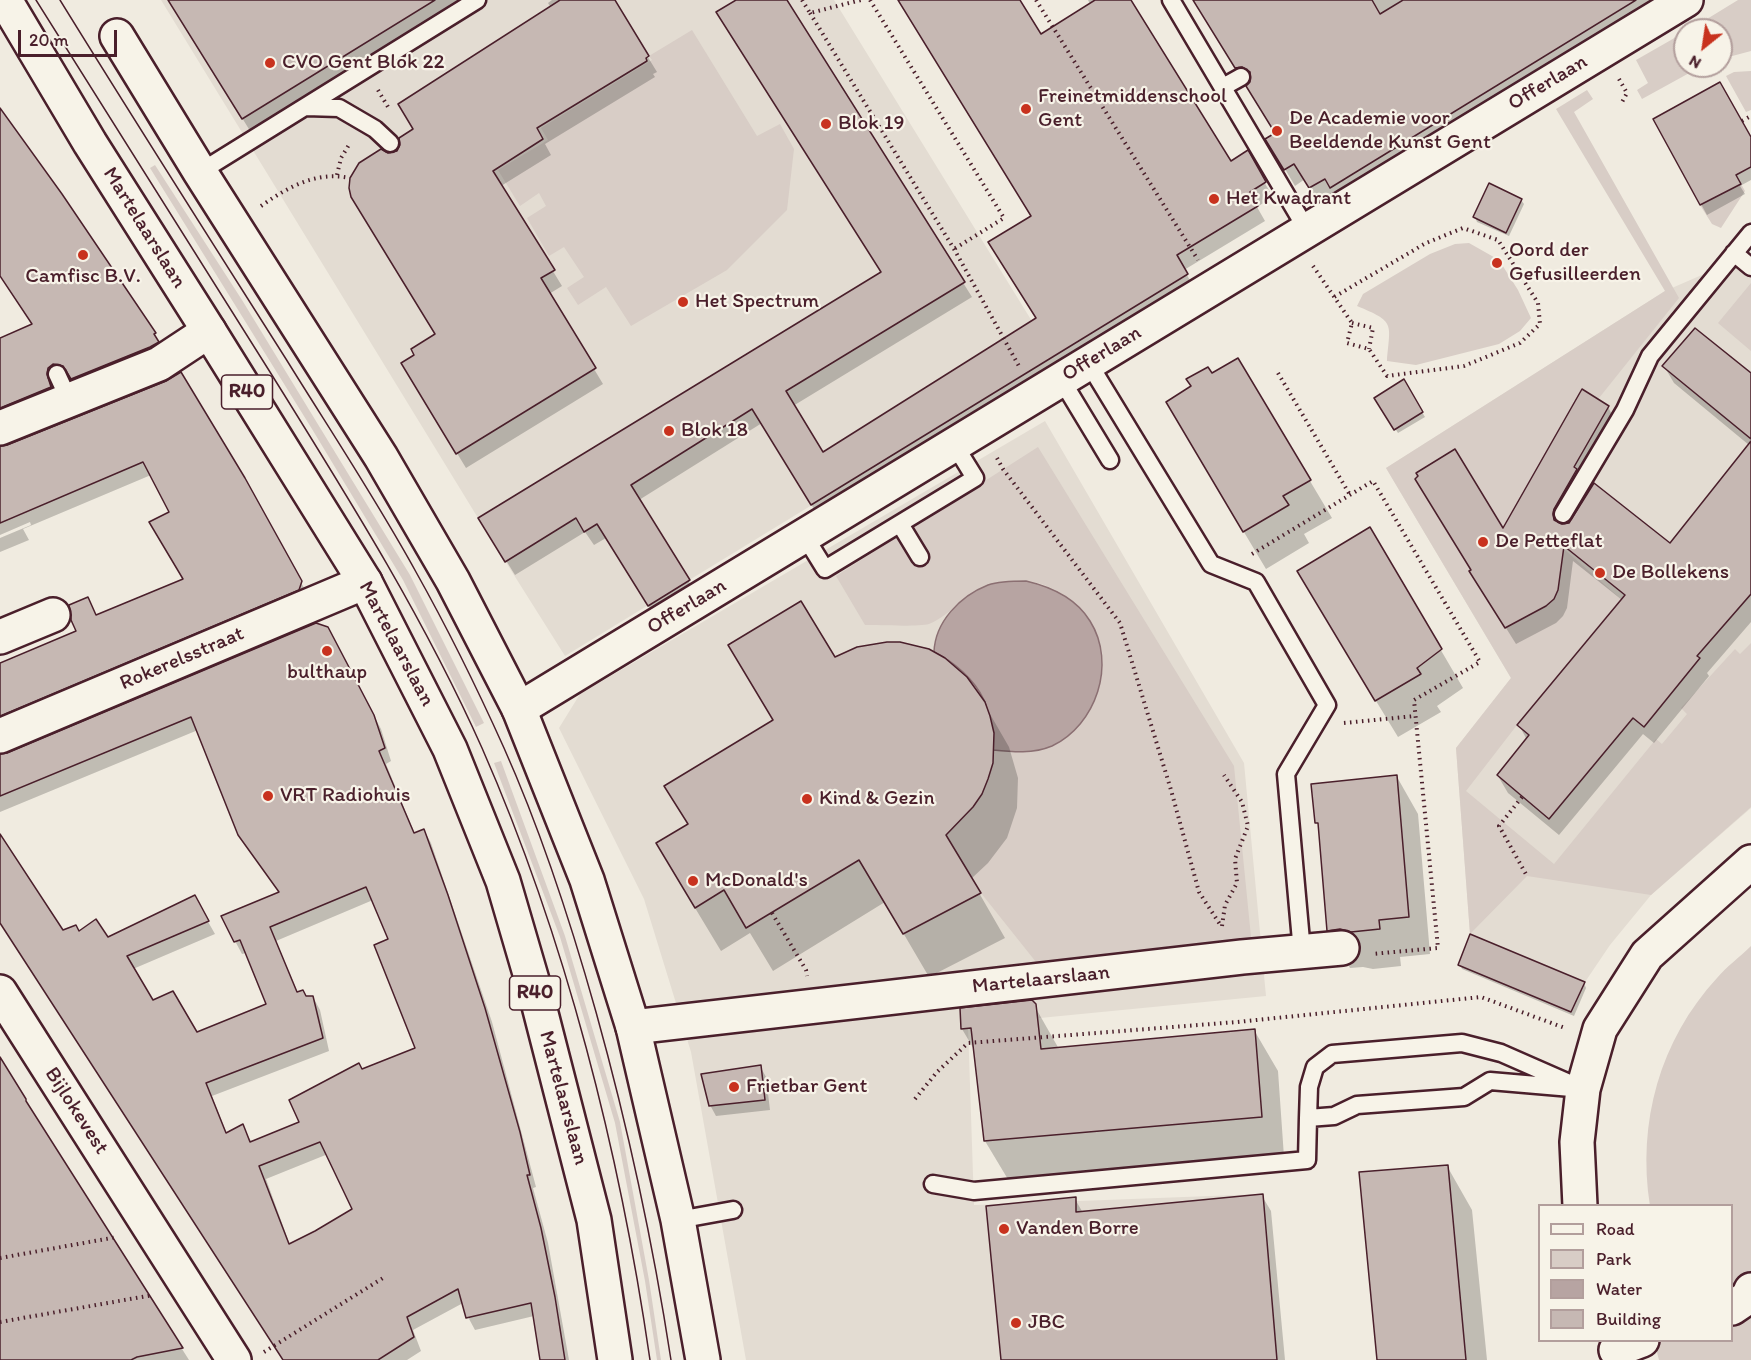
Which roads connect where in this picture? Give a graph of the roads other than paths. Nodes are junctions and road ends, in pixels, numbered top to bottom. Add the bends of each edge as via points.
1 (5, 0) edge
2 (477, 0) edge
3 (1172, 0) edge
4 (1686, 0) edge
5 (117, 36) dead end
6 (1241, 77) dead end
7 (1223, 87) junction
8 (306, 107) junction
9 (390, 143) dead end
10 (200, 172) junction
11 (1751, 233) edge
12 (1301, 234) junction
13 (1734, 253) junction
14 (1751, 267) edge
15 (209, 331) junction
16 (1062, 379) junction
17 (0, 428) edge
18 (968, 436) junction
19 (1110, 460) dead end
20 (1563, 514) dead end
21 (900, 524) junction
22 (804, 536) junction
23 (920, 557) dead end
24 (364, 582) junction
25 (53, 615) dead end
26 (0, 637) edge
27 (519, 709) junction
28 (0, 736) edge
29 (1751, 862) edge
30 (1342, 948) road end
31 (1302, 952) junction
32 (0, 992) edge
33 (633, 1027) junction
34 (1583, 1089) junction
35 (1308, 1118) junction
36 (933, 1184) dead end
37 (1580, 1204) edge
38 (733, 1210) dead end
39 (678, 1220) junction
40 (1751, 1290) edge
41 (1733, 1307) edge
42 (248, 1357) edge
43 (615, 1360) edge
44 (703, 1360) edge

1 - 15 street, Martelaarslaan / R40
2 - 8 lane
3 - 7 lane
4 - 12 street, Offerlaan
5 - 10 street
6 - 7 lane
7 - 12 lane
8 - 9 lane via 339,108
8 - 10 lane
10 - 27 street via 381,457 453,581
11 - 13 lane
12 - 16 street, Offerlaan
13 - 14 lane
13 - 20 lane via 1650,356 1625,410
15 - 17 street via 159,364 63,387
15 - 24 street, Martelaarslaan / R40
16 - 18 street, Offerlaan
16 - 19 lane
16 - 31 lane via 1211,564 1256,582 1327,705 1286,774
18 - 21 lane via 975,478
18 - 22 street, Offerlaan
21 - 22 lane via 825,569
21 - 23 lane
22 - 27 street, Offerlaan
24 - 28 street, Rokerelsstraat
24 - 43 street, Martelaarslaan / R40 via 450,749 503,881 594,1220
25 - 26 street
27 - 33 street via 587,880
29 - 34 street via 1647,955 1600,1029
30 - 31 street, Martelaarslaan
31 - 33 street, Martelaarslaan
32 - 42 street, Bijlokevest via 190,1289
33 - 39 street
34 - 35 lane via 1490,1081 1464,1097 1357,1105 1334,1116
34 - 35 lane via 1501,1053 1462,1043 1332,1054 1315,1066 1309,1087
34 - 37 street via 1577,1142
35 - 36 lane via 1307,1160 974,1191
38 - 39 lane
39 - 44 street
40 - 41 street via 1748,1297

